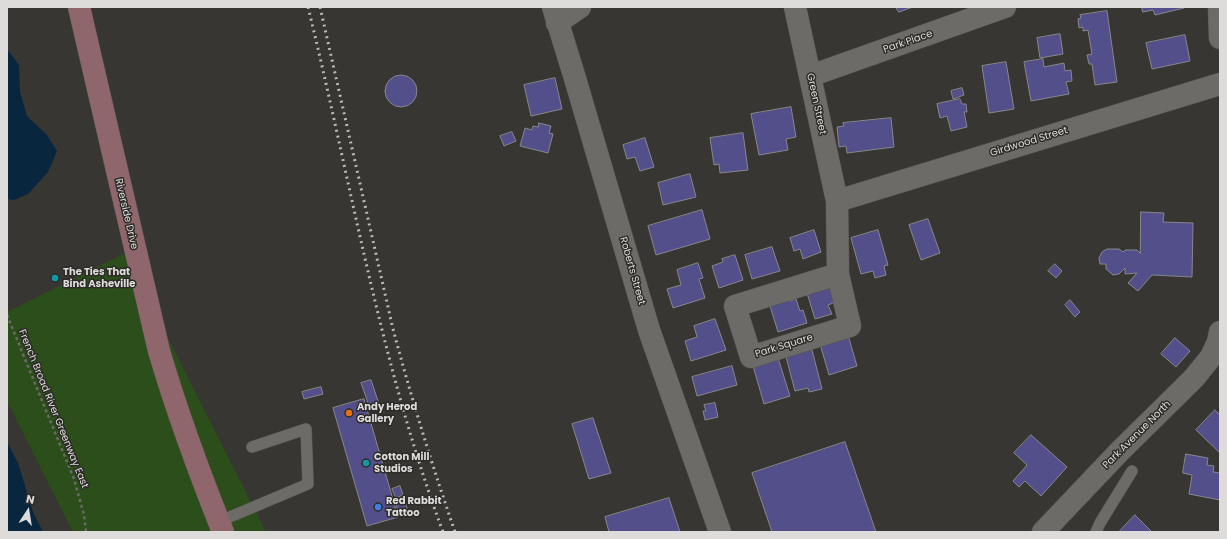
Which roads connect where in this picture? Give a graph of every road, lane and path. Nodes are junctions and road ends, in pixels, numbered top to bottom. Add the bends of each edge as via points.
1 (79, 7) edge
2 (580, 7) edge
3 (795, 7) edge
4 (1005, 7) edge
5 (1219, 7) edge
6 (555, 15) edge
7 (1220, 38) edge
8 (810, 76) junction
9 (1220, 84) edge
10 (837, 201) junction
11 (838, 274) junction
12 (7, 315) edge
13 (1220, 332) edge
14 (252, 447) dead end
15 (1132, 470) dead end
16 (221, 527) edge
17 (1051, 527) edge
18 (86, 532) edge
19 (720, 532) edge
20 (1096, 532) edge

1 - 16 main road, Riverside Drive via 159,351 196,464
2 - 6 street
3 - 8 street, Green Street
4 - 8 street, Park Place
5 - 7 street
6 - 19 street, Roberts Street via 649,330
8 - 10 street, Green Street
9 - 10 street, Girdwood Street
10 - 11 street, Park Square
11 - 11 street, Park Square via 735,306 751,357 850,326
12 - 18 path, French Broad River Greenway East via 74,479
13 - 17 street, Park Avenue North via 1211,357 1194,378 1119,452
14 - 16 lane via 306,429 308,484
15 - 20 lane

